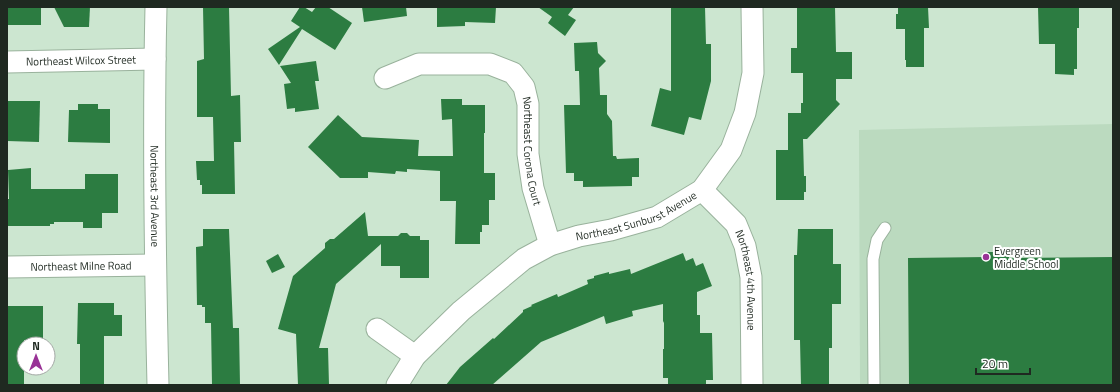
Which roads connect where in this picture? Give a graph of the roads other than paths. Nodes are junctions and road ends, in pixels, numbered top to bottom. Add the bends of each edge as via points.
1 (156, 7) edge
2 (752, 7) edge
3 (155, 59) junction
4 (7, 62) edge
5 (385, 78) dead end
6 (702, 190) junction
7 (885, 228) dead end
8 (550, 244) junction
9 (156, 265) junction
10 (7, 267) edge
11 (377, 329) dead end
12 (416, 356) junction
13 (158, 385) edge
14 (397, 385) edge
15 (752, 385) edge
16 (874, 385) edge

1 - 3 street, Northeast 3rd Avenue
2 - 6 street, Northeast Sunburst Avenue via 753,73 745,113 731,150
3 - 4 street, Northeast Wilcox Street
3 - 9 street, Northeast 3rd Avenue
5 - 8 street, Northeast Corona Court via 419,64 490,64 514,73 524,87 528,104 528,154 533,188
6 - 8 street, Northeast Sunburst Avenue via 657,218
6 - 15 street, Northeast 4th Avenue via 736,224 745,246 751,277
7 - 16 lane via 877,240 873,259
8 - 12 street, Northeast Sunburst Avenue via 524,259 467,306
9 - 10 street, Northeast Milne Road
9 - 13 street, Northeast 3rd Avenue
11 - 12 street
12 - 14 street, Northeast Sunburst Avenue

